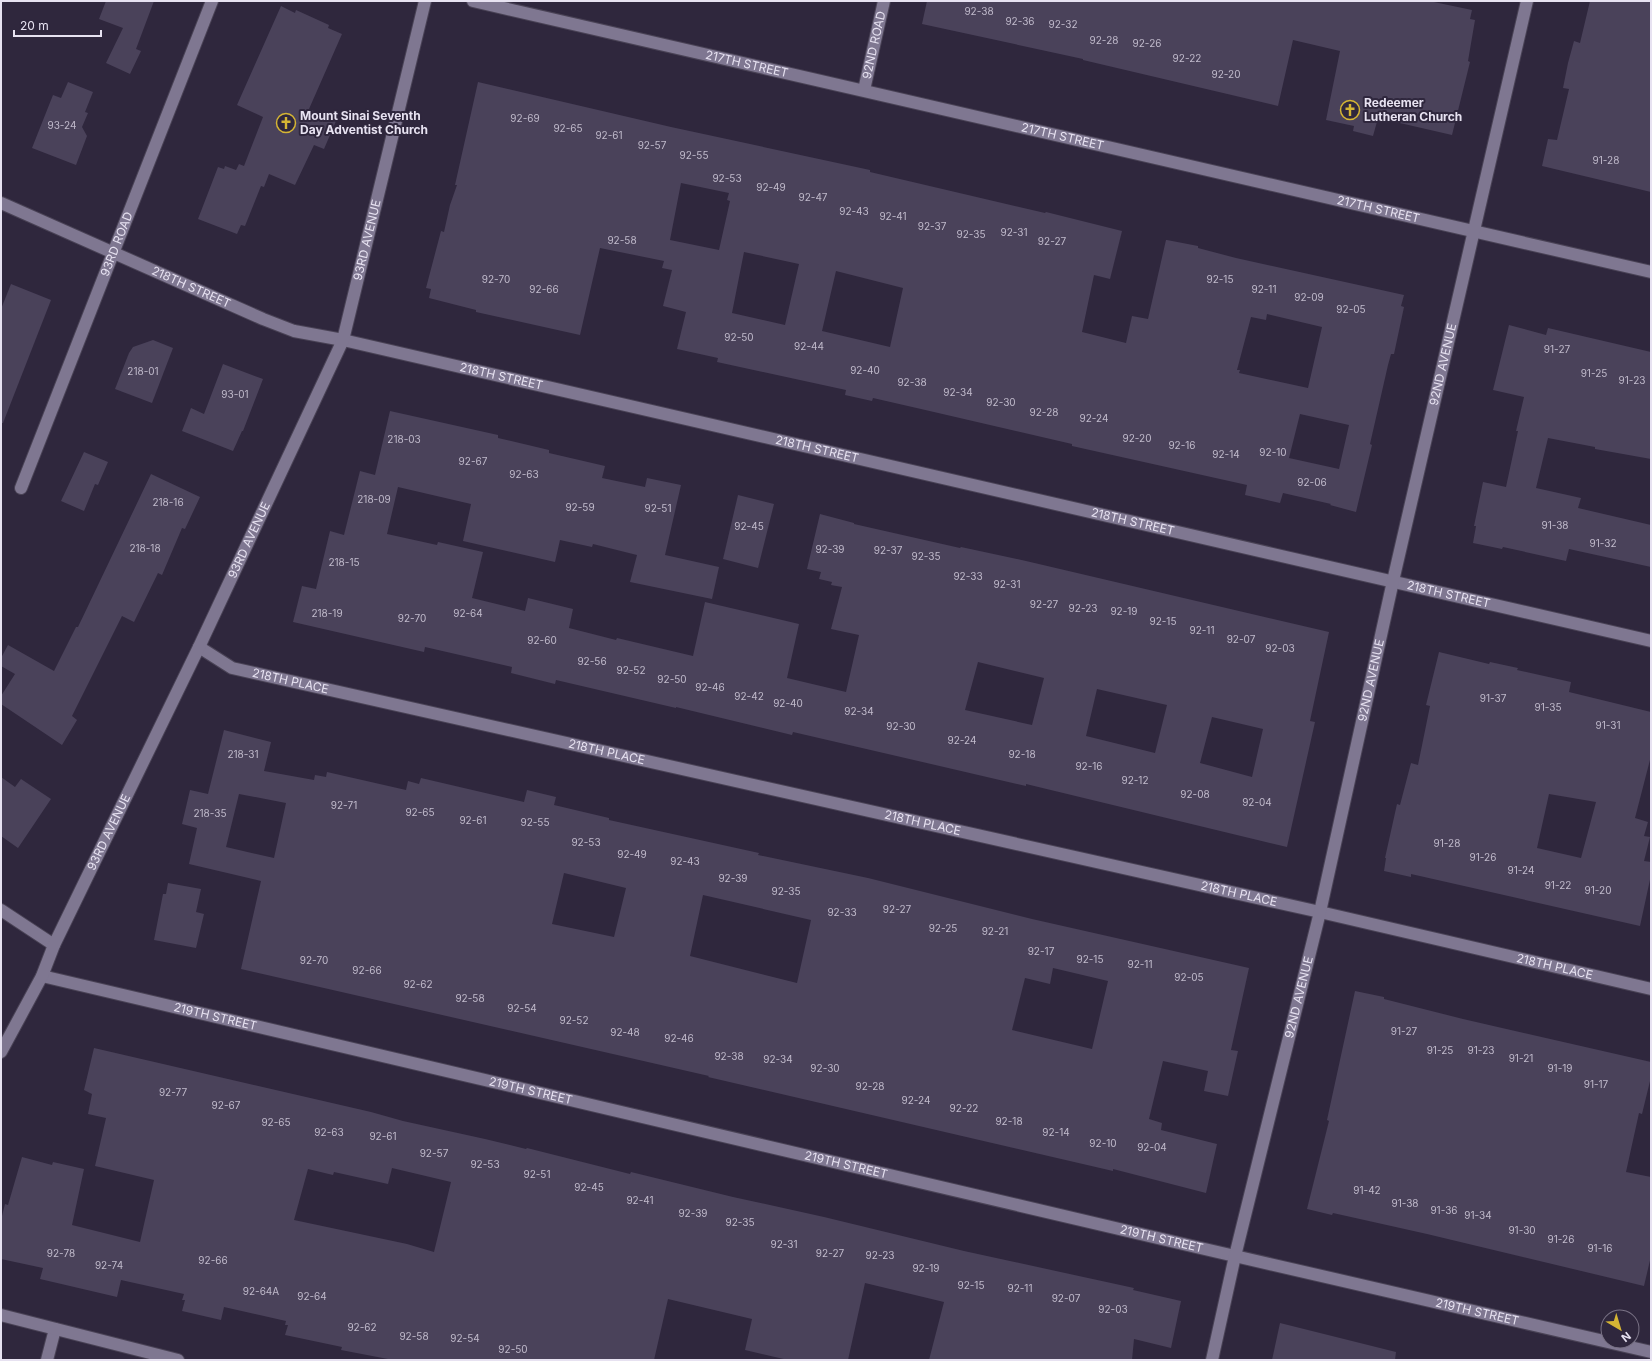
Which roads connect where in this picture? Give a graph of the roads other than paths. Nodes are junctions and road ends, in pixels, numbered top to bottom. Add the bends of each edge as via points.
1 (212, 1) edge
2 (425, 1) edge
3 (473, 1) edge
4 (884, 1) edge
5 (1527, 1) edge
6 (864, 90) junction
7 (1, 203) edge
8 (1474, 231) junction
9 (113, 253) junction
10 (1651, 272) edge
11 (343, 340) junction
12 (21, 488) dead end
13 (1393, 581) junction
14 (1651, 641) edge
15 (200, 646) junction
16 (1, 910) edge
17 (1320, 912) junction
18 (54, 945) junction
19 (42, 976) junction
20 (1651, 989) edge
21 (1, 1052) edge
22 (1235, 1256) junction
23 (1, 1315) edge
24 (55, 1329) junction
25 (1651, 1352) edge
26 (164, 1358) edge
27 (47, 1360) edge
28 (178, 1360) edge
29 (1212, 1360) edge

1 - 9 street, 93RD ROAD
2 - 11 street, 93RD AVENUE
3 - 6 street, 217TH STREET
4 - 6 street, 92ND ROAD
5 - 8 street, 92ND AVENUE
6 - 8 street, 217TH STREET
7 - 9 street, 218TH STREET
8 - 10 street, 217TH STREET
8 - 13 street, 92ND AVENUE
9 - 11 street, 218TH STREET via 294,331
9 - 12 street, 93RD ROAD
11 - 13 street, 218TH STREET
11 - 15 street, 93RD AVENUE
13 - 14 street, 218TH STREET
13 - 17 street, 92ND AVENUE
15 - 17 street, 218TH PLACE via 232,668
15 - 18 street, 93RD AVENUE
16 - 18 street
17 - 20 street, 218TH PLACE
17 - 22 street, 92ND AVENUE
18 - 19 street, 93RD AVENUE
19 - 21 street, 93RD AVENUE
19 - 22 street, 219TH STREET
22 - 25 street, 219TH STREET
22 - 29 street, 92ND AVENUE
23 - 24 street
24 - 26 street
24 - 27 street
26 - 28 street

